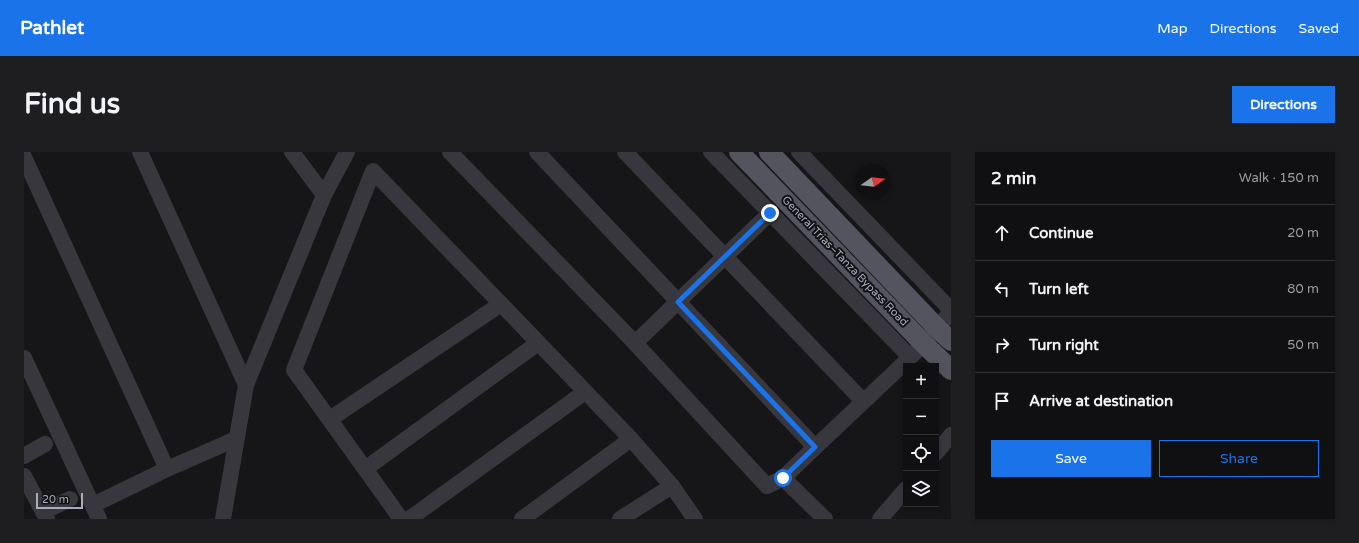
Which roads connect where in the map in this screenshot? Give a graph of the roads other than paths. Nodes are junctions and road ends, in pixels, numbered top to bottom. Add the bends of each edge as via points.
1 (140, 152) edge
2 (292, 152) edge
3 (347, 152) edge
4 (450, 152) edge
5 (537, 152) edge
6 (625, 152) edge
7 (711, 152) edge
8 (739, 152) edge
9 (769, 152) edge
10 (799, 152) edge
11 (24, 158) edge
12 (324, 195) junction
13 (770, 213) junction
14 (725, 257) junction
15 (678, 302) junction
16 (501, 304) junction
17 (951, 310) edge
18 (944, 335) edge
19 (538, 343) junction
20 (635, 343) junction
21 (924, 344) junction
22 (910, 357) junction
23 (24, 358) edge
24 (951, 370) edge
25 (246, 385) junction
26 (585, 392) junction
27 (863, 401) junction
28 (330, 419) junction
29 (951, 435) edge
30 (236, 439) junction
31 (631, 439) junction
32 (45, 444) dead end
33 (815, 447) junction
34 (939, 449) edge
35 (24, 456) edge
36 (167, 469) junction
37 (365, 469) junction
38 (24, 476) edge
39 (783, 478) junction
40 (672, 486) junction
41 (903, 492) edge
42 (70, 499) dead end
43 (96, 512) edge
44 (45, 516) edge
45 (223, 519) edge
46 (401, 519) edge
47 (409, 519) edge
48 (522, 519) edge
49 (620, 519) edge
50 (695, 519) edge
51 (825, 519) edge
52 (880, 519) edge

1 - 25 street
2 - 12 street
3 - 12 street
4 - 20 street
5 - 15 street
6 - 14 street
7 - 13 street
8 - 21 main road, General Trias–Tanza Bypass Road
9 - 18 main road, General Trias–Tanza Bypass Road
10 - 17 street
11 - 36 street
12 - 25 street
13 - 14 street
13 - 22 street
14 - 15 street
14 - 27 street
15 - 20 street
15 - 33 street
16 - 19 street
16 - 28 street
16 - 28 street via 373,171 294,370
17 - 18 street
18 - 21 street
19 - 26 street
19 - 37 street
20 - 39 street via 767,486
21 - 22 street
21 - 24 main road, General Trias–Tanza Bypass Road
22 - 27 street
23 - 43 street
25 - 30 street
26 - 31 street
26 - 47 street
27 - 33 street
28 - 37 street
29 - 34 street
30 - 36 street
30 - 45 street
31 - 40 street
31 - 48 street
32 - 35 street
33 - 39 street
36 - 43 street
37 - 46 street
38 - 44 street
39 - 51 street
40 - 49 street
40 - 50 street
41 - 52 street
42 - 44 street

